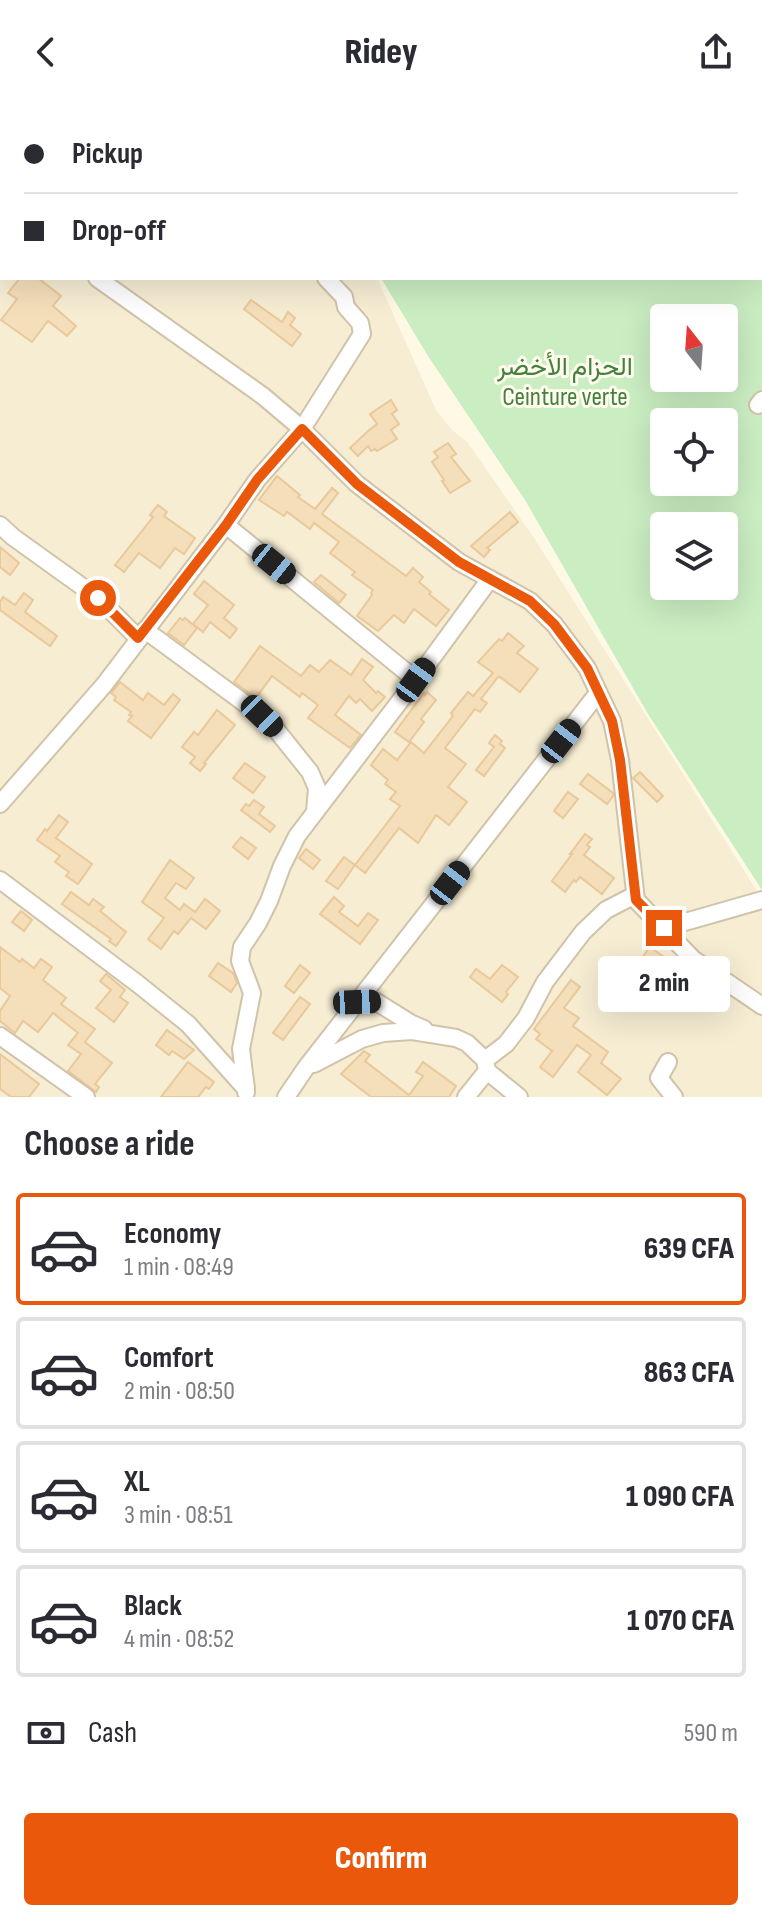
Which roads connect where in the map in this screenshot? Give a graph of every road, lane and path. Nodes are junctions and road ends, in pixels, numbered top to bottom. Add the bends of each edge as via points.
1 (100, 280) edge
2 (328, 280) edge
3 (302, 429) junction
4 (0, 525) edge
5 (226, 525) junction
6 (490, 579) junction
7 (142, 634) junction
8 (416, 680) junction
9 (598, 693) junction
10 (0, 804) edge
11 (315, 812) junction
12 (0, 880) edge
13 (635, 895) junction
14 (762, 900) edge
15 (664, 928) junction
16 (357, 1002) junction
17 (762, 1006) edge
18 (0, 1036) edge
19 (446, 1038) junction
20 (668, 1062) dead end
21 (486, 1065) junction
22 (305, 1069) junction
23 (247, 1093) edge
24 (86, 1097) edge
25 (286, 1097) edge
26 (466, 1097) edge
27 (519, 1097) edge
28 (674, 1097) edge

1 - 3 street
2 - 3 street via 344,297 362,334
3 - 5 street
3 - 6 street via 357,484 459,562
4 - 7 street
5 - 7 street
5 - 8 street
6 - 8 street
6 - 9 street via 530,601 554,624 587,668
7 - 10 street
7 - 11 street via 274,727 310,772 317,788
8 - 11 street
9 - 13 street via 612,721 620,760
9 - 16 street
11 - 23 street via 297,836 242,947 240,961 252,993 241,1049
12 - 23 street via 188,1024
13 - 15 street
13 - 21 street via 606,910 583,932 545,982 526,1018
14 - 15 street
15 - 17 street via 693,959
16 - 19 street via 375,1001
16 - 22 street
18 - 24 street
19 - 21 street via 467,1043
19 - 22 street via 412,1031 383,1033
20 - 28 street via 659,1078
21 - 26 street
21 - 27 street
22 - 25 street

